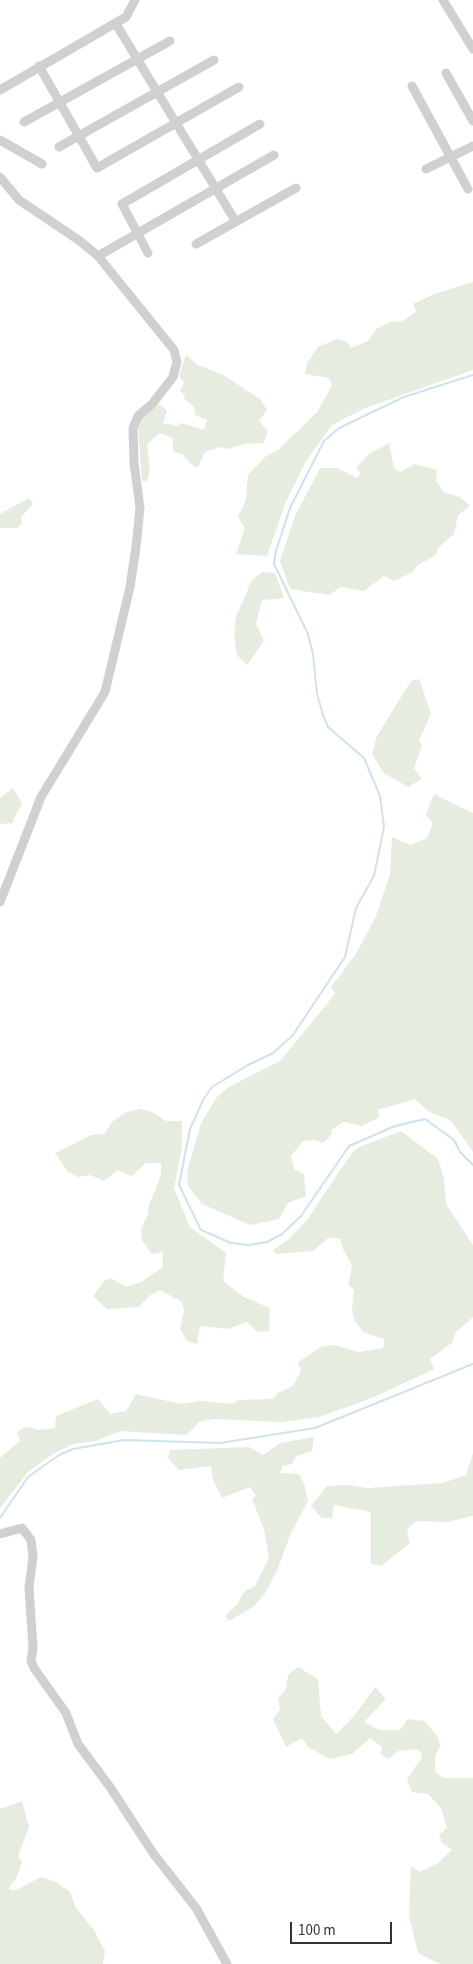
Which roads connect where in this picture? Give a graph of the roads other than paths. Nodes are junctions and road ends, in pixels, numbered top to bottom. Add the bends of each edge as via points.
1 (135, 0) edge
2 (443, 0) edge
3 (116, 24) junction
4 (170, 41) dead end
5 (473, 49) edge
6 (138, 59) junction
7 (214, 60) dead end
8 (39, 66) junction
9 (446, 73) dead end
10 (239, 86) dead end
11 (412, 86) dead end
12 (0, 90) edge
13 (157, 92) junction
14 (60, 103) junction
15 (473, 121) edge
16 (24, 122) dead end
17 (176, 123) junction
18 (260, 124) dead end
19 (78, 136) junction
20 (0, 140) edge
21 (473, 146) edge
22 (59, 147) dead end
23 (274, 155) dead end
24 (450, 157) junction
25 (198, 160) junction
26 (42, 164) dead end
27 (426, 169) dead end
28 (0, 177) edge
29 (215, 188) junction
30 (296, 188) dead end
31 (468, 189) dead end
32 (236, 222) junction
33 (137, 233) junction
34 (196, 244) dead end
35 (148, 253) dead end
36 (98, 256) junction
37 (0, 902) edge
38 (0, 1534) edge
39 (227, 1964) edge

1 - 3 street via 126,17
2 - 5 street
3 - 6 street
3 - 8 street
4 - 6 street
6 - 13 street
6 - 14 street
7 - 13 street
8 - 12 street
8 - 14 street
9 - 15 street
10 - 17 street
11 - 24 street
13 - 17 street
13 - 19 street
14 - 16 street
14 - 19 street
17 - 19 street via 96,168
17 - 25 street
18 - 25 street
19 - 22 street
20 - 26 street
21 - 24 street
23 - 29 street
24 - 27 street
24 - 31 street
25 - 29 street
25 - 33 street via 122,204
28 - 36 street via 19,200
29 - 32 street
29 - 33 street
30 - 32 street
32 - 34 street
33 - 35 street
33 - 36 street
36 - 37 street via 174,350 177,362 173,377 138,416 133,428 140,508 136,547 105,692 41,797
38 - 39 street via 22,1528 31,1540 33,1557 29,1587 34,1668 66,1713 78,1744 153,1853 196,1908

